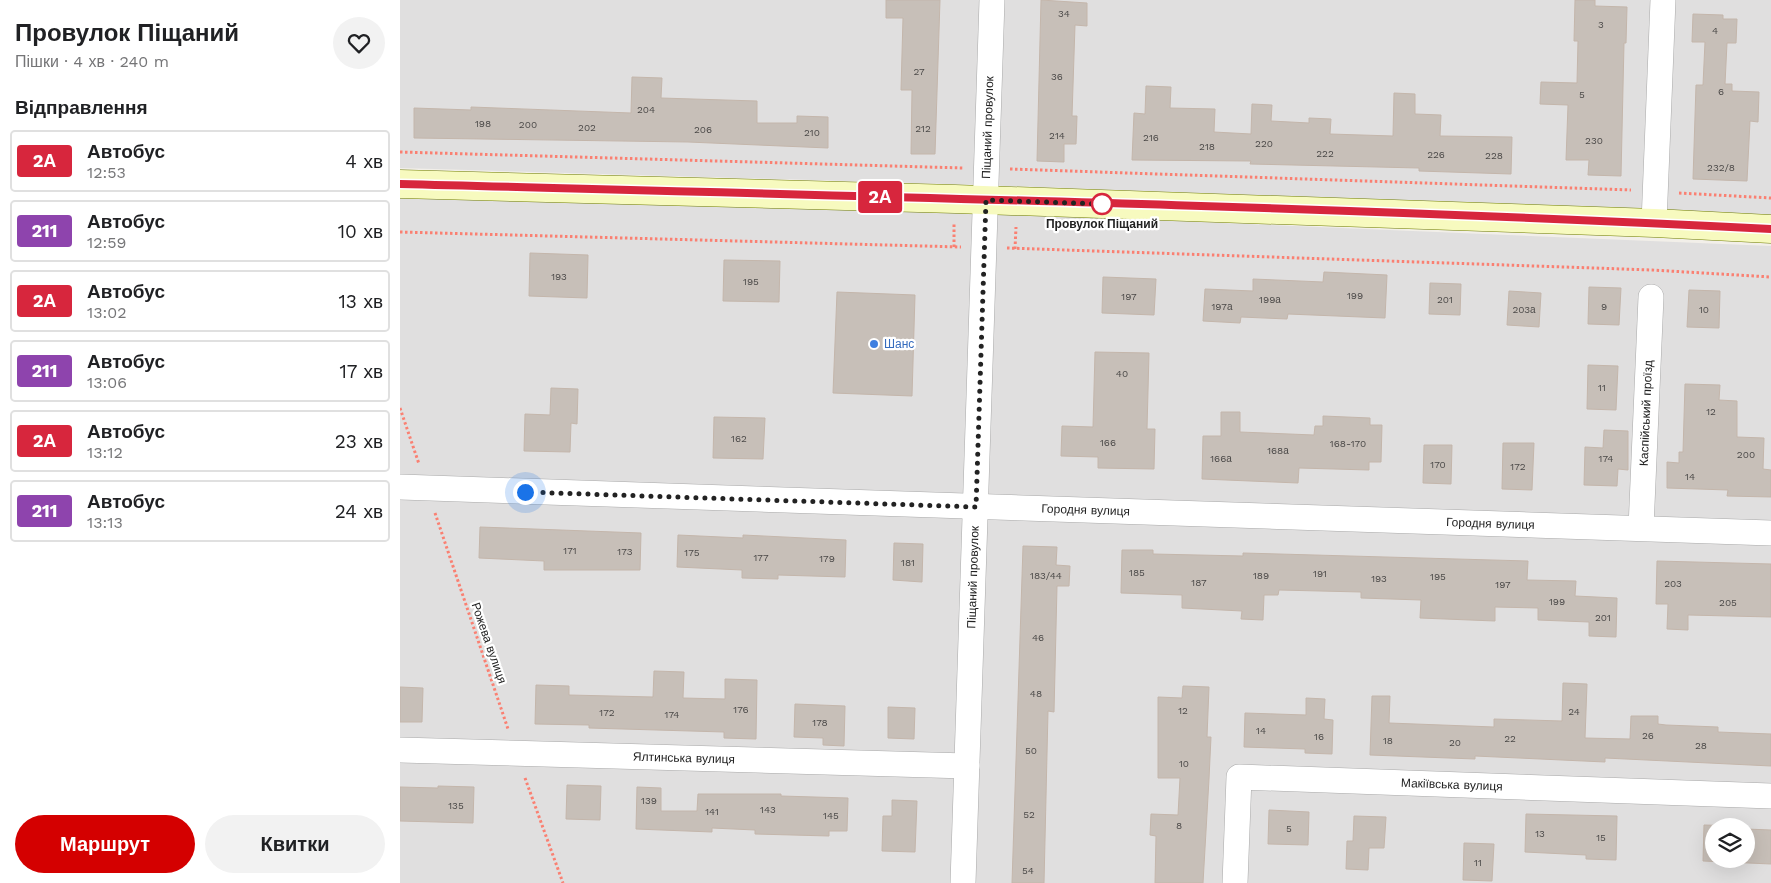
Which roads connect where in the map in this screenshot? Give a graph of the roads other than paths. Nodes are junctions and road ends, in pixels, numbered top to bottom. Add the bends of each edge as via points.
1 (992, 0) edge
2 (1663, 0) edge
3 (400, 184) edge
4 (986, 200) junction
5 (1654, 223) junction
6 (1771, 229) edge
7 (1650, 297) dead end
8 (400, 487) edge
9 (976, 507) junction
10 (1641, 528) junction
11 (1771, 532) edge
12 (400, 750) edge
13 (967, 766) junction
14 (1771, 796) edge
15 (963, 883) edge
16 (1236, 883) edge

1 - 4 street, Піщаний провулок
2 - 5 street
3 - 4 street
4 - 5 street
4 - 9 street, Піщаний провулок
5 - 6 street
7 - 10 street, Каспійський проїзд
8 - 9 street, Городня вулиця
9 - 10 street, Городня вулиця
9 - 13 street, Піщаний провулок
10 - 11 street, Городня вулиця
12 - 13 street, Ялтинська вулиця
13 - 15 street, Піщаний провулок
14 - 16 street, Макіївська вулиця via 1239,778

